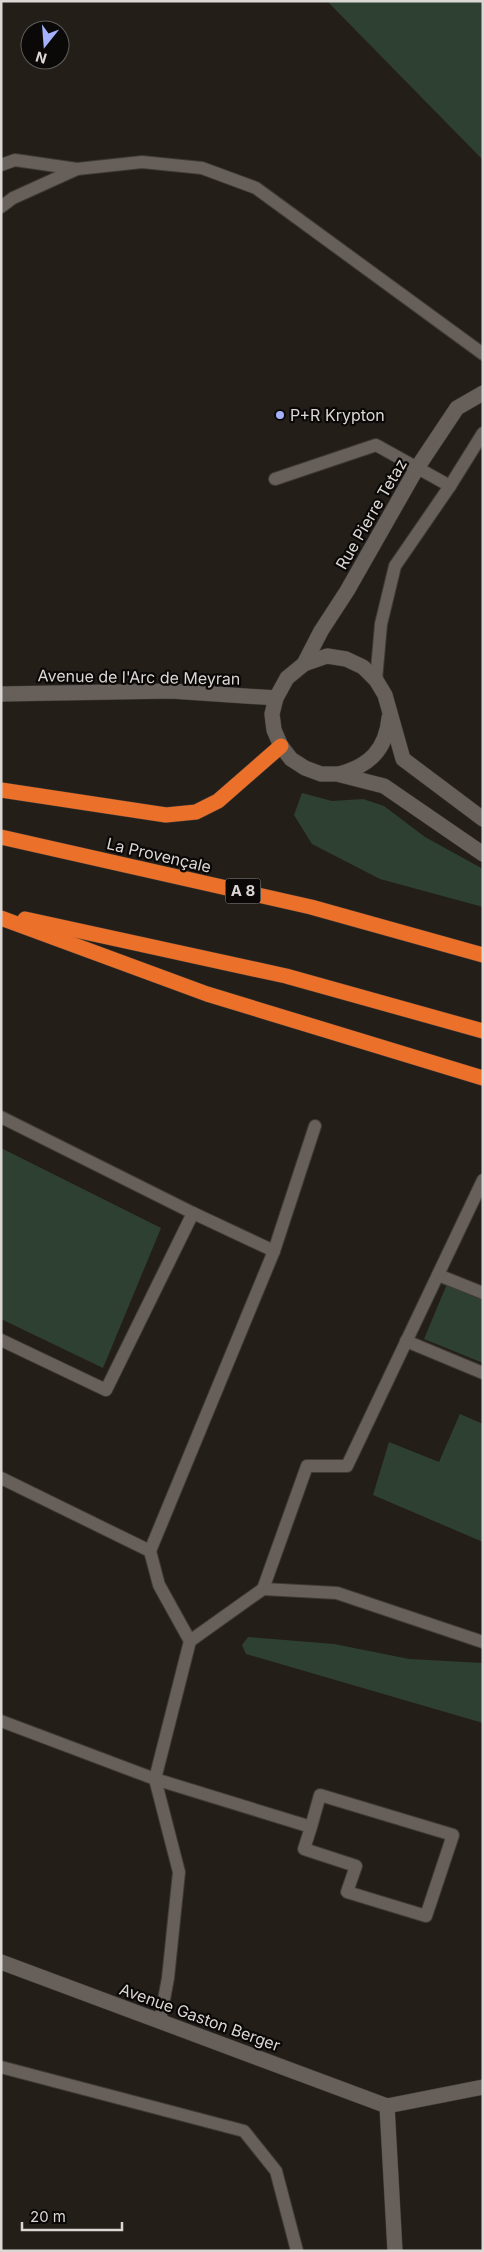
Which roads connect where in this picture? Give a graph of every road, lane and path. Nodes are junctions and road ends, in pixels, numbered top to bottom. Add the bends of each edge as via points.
1 (1, 166) edge
2 (77, 169) junction
3 (1, 207) edge
4 (483, 354) edge
5 (483, 393) edge
6 (483, 433) edge
7 (417, 468) junction
8 (274, 479) dead end
9 (450, 486) junction
10 (304, 664) junction
11 (376, 680) junction
12 (1, 694) edge
13 (276, 698) junction
14 (389, 713) junction
15 (281, 746) junction
16 (337, 774) junction
17 (1, 790) edge
18 (483, 819) edge
19 (1, 837) edge
20 (483, 854) edge
21 (1, 914) edge
22 (1, 918) edge
23 (483, 955) edge
24 (483, 1031) edge
25 (483, 1078) edge
26 (1, 1117) edge
27 (315, 1126) dead end
28 (483, 1180) edge
29 (193, 1213) junction
30 (274, 1251) junction
31 (438, 1275) junction
32 (483, 1294) edge
33 (1, 1340) edge
34 (406, 1340) junction
35 (483, 1373) edge
36 (1, 1478) edge
37 (150, 1551) junction
38 (263, 1589) junction
39 (190, 1641) junction
40 (483, 1642) edge
41 (1, 1721) edge
42 (155, 1779) junction
43 (310, 1827) junction
44 (1, 1962) edge
45 (160, 2021) junction
46 (1, 2067) edge
47 (483, 2087) edge
48 (387, 2106) junction
49 (297, 2251) edge
50 (395, 2251) edge

1 - 2 lane via 15,160
2 - 3 lane via 13,198
2 - 4 lane via 142,162 202,168 256,188
5 - 7 main road, Rue Pierre Tetaz via 457,408
6 - 9 lane
7 - 8 lane via 376,445
7 - 9 lane
7 - 10 main road, Rue Pierre Tetaz
9 - 11 lane via 395,566 381,624
10 - 11 main road via 327,656 346,659 363,667
10 - 13 main road via 286,678
11 - 14 main road via 385,695
12 - 13 main road, Avenue de l'Arc de Meyran via 171,691
13 - 15 main road via 272,714
14 - 16 main road via 388,730 381,747 354,770
14 - 18 main road via 403,759
15 - 16 main road via 291,759 305,768 320,774
15 - 17 highway via 218,801 196,812 166,815
16 - 20 main road via 384,786
19 - 23 highway, La Provençale / A 8 via 311,907
21 - 24 highway via 286,976
22 - 25 highway via 207,994
26 - 29 lane
27 - 30 lane
28 - 31 lane
29 - 30 lane
29 - 33 lane via 106,1390
30 - 37 lane
31 - 32 lane
31 - 34 lane
34 - 35 lane
34 - 38 lane via 347,1466 307,1466
36 - 37 lane
37 - 39 lane via 159,1585
38 - 39 lane
38 - 40 lane via 338,1593
39 - 42 lane
41 - 42 lane
42 - 43 lane
42 - 45 lane via 179,1872
43 - 43 lane via 320,1795 453,1835 426,1916 347,1892 356,1866 304,1849
44 - 45 main road, Avenue Gaston Berger
45 - 48 main road, Avenue Gaston Berger
46 - 49 lane via 244,2131 276,2171
47 - 48 main road
48 - 50 main road

